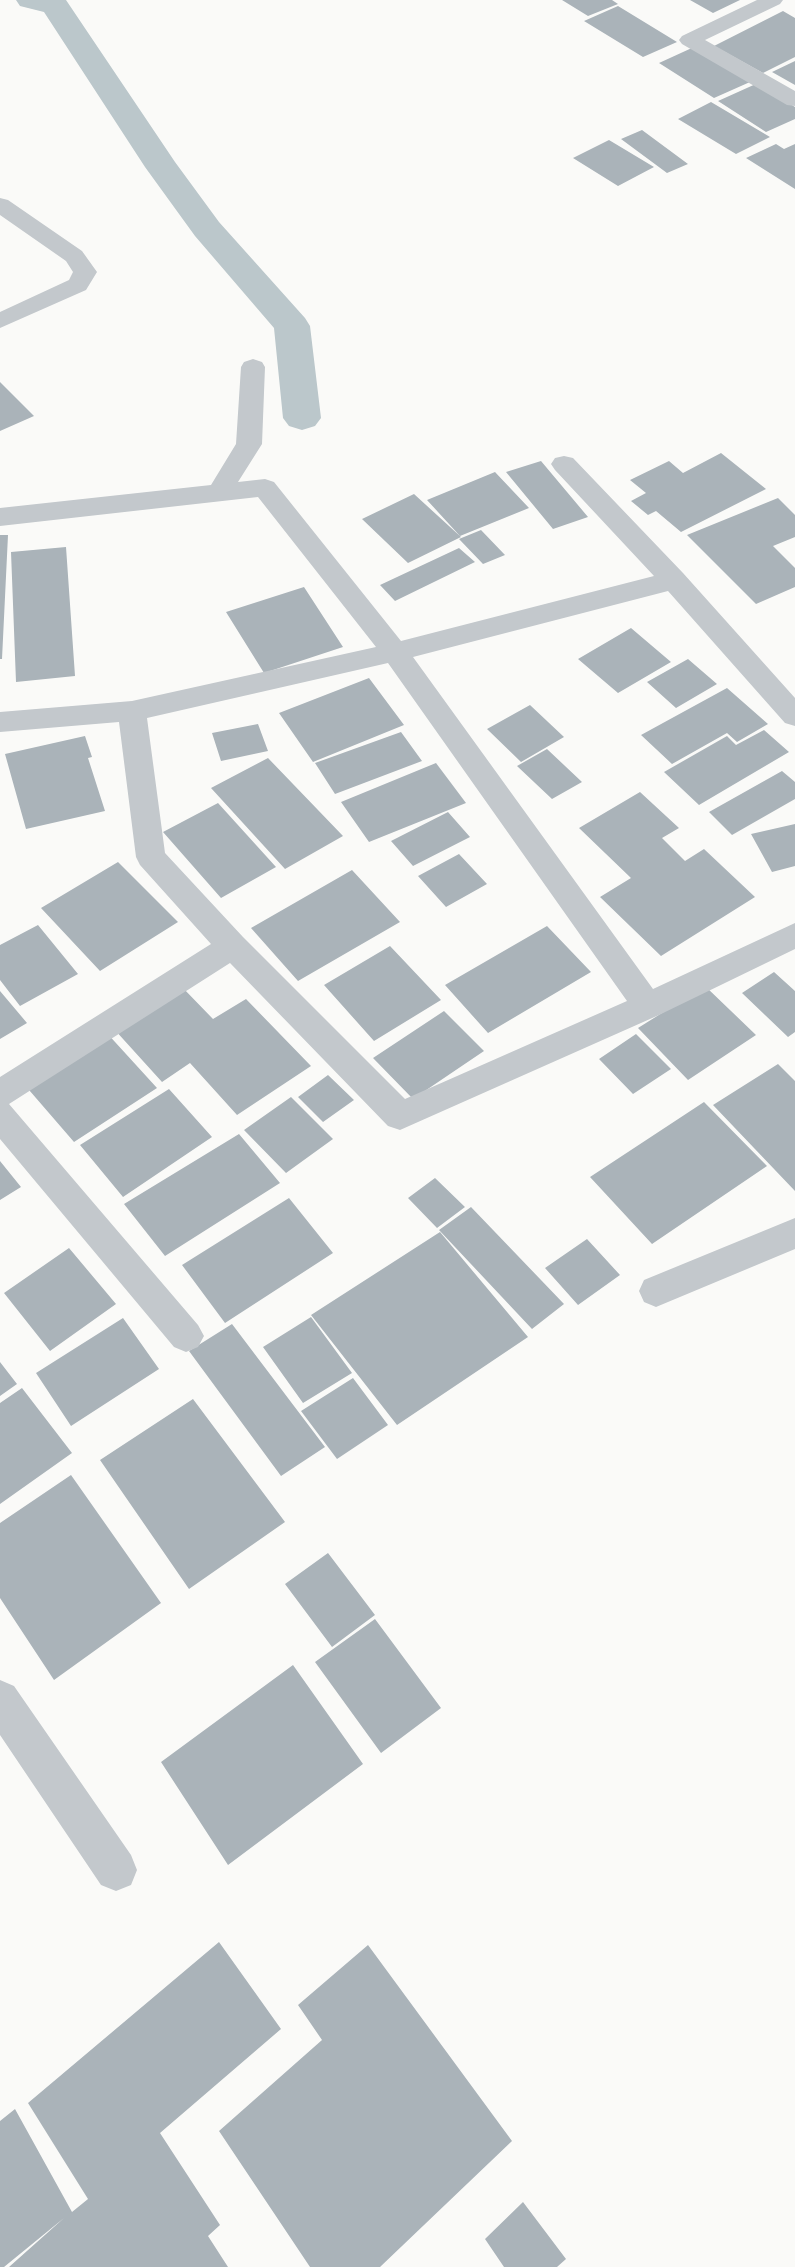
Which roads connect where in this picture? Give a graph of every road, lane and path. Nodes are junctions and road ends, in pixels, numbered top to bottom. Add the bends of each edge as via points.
1 (774, 0) edge
2 (795, 10) edge
3 (795, 100) edge
4 (0, 204) edge
5 (0, 321) edge
6 (253, 367) dead end
7 (564, 464) dead end
8 (219, 493) junction
9 (0, 517) edge
10 (674, 580) junction
11 (395, 652) junction
12 (132, 711) junction
13 (795, 716) edge
14 (0, 723) edge
15 (795, 935) edge
16 (232, 946) junction
17 (648, 1006) junction
18 (0, 1094) edge
19 (0, 1115) edge
20 (795, 1233) edge
21 (656, 1291) dead end
22 (186, 1336) dead end
23 (0, 1701) edge
24 (116, 1870) dead end

1 - 2 street
1 - 3 street via 689,40
4 - 5 street via 74,256 85,272 78,285
6 - 8 street via 249,444
7 - 10 street
8 - 9 street
8 - 11 street via 265,488
10 - 11 street
10 - 13 street
11 - 12 street
11 - 17 street
12 - 14 street
12 - 16 street via 151,857
15 - 17 street
16 - 17 street via 400,1116
16 - 18 street
19 - 22 street
20 - 21 street
23 - 24 street

